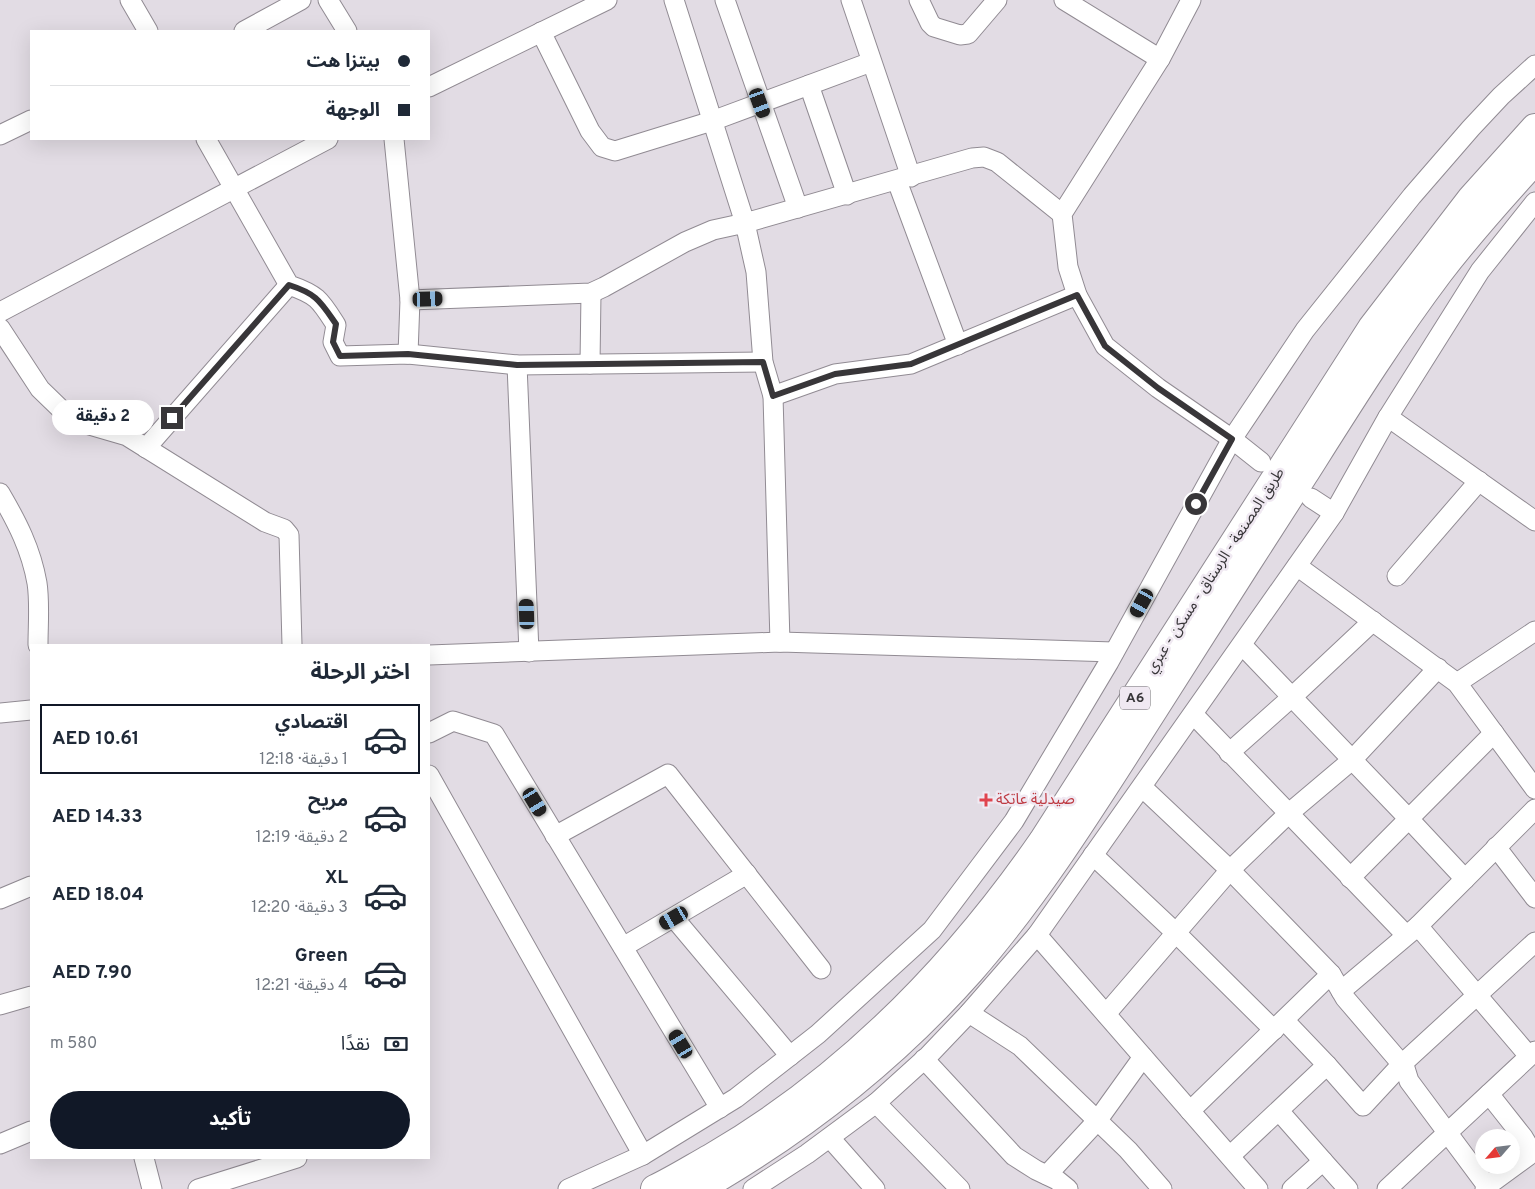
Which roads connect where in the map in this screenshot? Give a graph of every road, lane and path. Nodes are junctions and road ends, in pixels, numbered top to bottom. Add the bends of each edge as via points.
1 (130, 0) edge
2 (301, 0) edge
3 (328, 0) edge
4 (607, 0) edge
5 (674, 0) edge
6 (725, 0) edge
7 (851, 0) edge
8 (918, 0) edge
9 (997, 0) edge
10 (1064, 0) edge
11 (1191, 0) edge
12 (147, 30) edge
13 (246, 30) edge
14 (346, 30) edge
15 (541, 32) junction
16 (1160, 58) junction
17 (871, 62) junction
18 (1535, 65) edge
19 (809, 85) junction
20 (430, 87) edge
21 (760, 103) junction
22 (30, 120) edge
23 (712, 121) junction
24 (1535, 128) edge
25 (0, 135) edge
26 (207, 140) edge
27 (326, 140) edge
28 (394, 140) edge
29 (1535, 160) edge
30 (904, 179) junction
31 (234, 188) junction
32 (847, 195) junction
33 (798, 208) junction
34 (1532, 210) edge
35 (1062, 214) junction
36 (745, 223) junction
37 (289, 285) junction
38 (591, 293) junction
39 (1077, 295) junction
40 (410, 300) junction
41 (0, 312) edge
42 (0, 328) edge
43 (958, 345) junction
44 (408, 354) junction
45 (763, 362) junction
46 (590, 364) junction
47 (517, 365) junction
48 (773, 396) junction
49 (1388, 417) junction
50 (1232, 439) junction
51 (146, 448) junction
52 (1261, 462) dead end
53 (1479, 482) junction
54 (0, 493) edge
55 (1312, 498) dead end
56 (1334, 513) junction
57 (1535, 521) edge
58 (1298, 566) junction
59 (1398, 576) dead end
60 (1372, 621) junction
61 (1535, 631) edge
62 (780, 642) junction
63 (38, 644) edge
64 (292, 644) edge
65 (1242, 645) junction
66 (529, 652) junction
67 (1114, 652) junction
68 (430, 655) edge
69 (1438, 668) junction
70 (1457, 683) junction
71 (1292, 697) junction
72 (30, 710) edge
73 (0, 713) edge
74 (1193, 714) junction
75 (430, 732) edge
76 (1494, 733) junction
77 (1229, 753) junction
78 (1352, 760) junction
79 (430, 777) edge
80 (1142, 787) junction
81 (1535, 789) edge
82 (1535, 808) edge
83 (1288, 814) junction
84 (1409, 819) junction
85 (555, 836) junction
86 (1496, 847) junction
87 (1093, 855) junction
88 (1230, 870) junction
89 (747, 874) junction
90 (1350, 878) junction
91 (1465, 879) junction
92 (30, 886) edge
93 (0, 898) edge
94 (1535, 898) edge
95 (674, 918) junction
96 (1412, 930) junction
97 (1176, 933) junction
98 (1037, 935) junction
99 (1535, 942) edge
100 (623, 947) junction
101 (821, 969) dead end
102 (1331, 974) junction
103 (1341, 991) junction
104 (30, 996) edge
105 (1477, 996) junction
106 (0, 1005) edge
107 (970, 1013) junction
108 (1106, 1014) junction
109 (1279, 1025) junction
110 (1532, 1054) edge
111 (790, 1056) junction
112 (1143, 1057) junction
113 (924, 1059) junction
114 (1402, 1064) junction
115 (1327, 1065) junction
116 (1489, 1094) junction
117 (876, 1103) junction
118 (720, 1108) junction
119 (1190, 1111) junction
120 (1279, 1111) junction
121 (1097, 1120) junction
122 (30, 1131) edge
123 (1448, 1132) junction
124 (830, 1138) junction
125 (0, 1144) edge
126 (643, 1155) junction
127 (1230, 1156) junction
128 (144, 1159) edge
129 (293, 1159) edge
130 (1323, 1161) junction
131 (1048, 1175) junction
132 (775, 1184) edge
133 (1486, 1187) edge
134 (152, 1189) edge
135 (198, 1189) edge
136 (568, 1189) edge
137 (655, 1189) edge
138 (698, 1189) edge
139 (753, 1189) edge
140 (875, 1189) edge
141 (960, 1189) edge
142 (1068, 1189) edge
143 (1162, 1189) edge
144 (1258, 1189) edge
145 (1292, 1189) edge
146 (1348, 1189) edge
147 (1387, 1189) edge

1 - 12 street
2 - 13 street
3 - 14 street
4 - 15 street
5 - 23 street
6 - 21 street
7 - 17 street
8 - 9 street via 934,27 960,35 968,34
10 - 16 street
11 - 16 street
15 - 20 street
15 - 23 street via 590,132 602,147 615,151
16 - 35 street
17 - 19 street
17 - 30 street
18 - 50 street via 1485,113 1412,196 1304,330
19 - 21 street
19 - 32 street
21 - 23 street
21 - 33 street
22 - 25 street
23 - 36 street
24 - 137 highway, طريق المصنعة - الرستاق - مسكن - عبري / A6 via 1472,198 1372,328 1043,841 979,928 864,1048 776,1117
26 - 31 street
27 - 31 street
28 - 40 street
29 - 138 highway, طريق المصنعة - الرستاق - مسكن - عبري / A6 via 1459,247 1395,333 1081,823 1008,925 970,971 857,1082 808,1120
30 - 32 street
30 - 35 street via 984,157 997,162
30 - 43 street
31 - 37 street
31 - 41 street
32 - 33 street
33 - 36 street
34 - 49 street via 1480,271
35 - 39 street via 1068,267
36 - 38 street via 712,230
36 - 45 street via 756,272
37 - 44 street via 308,291 321,301 336,324 333,342 340,356
37 - 51 street
38 - 40 street
38 - 46 street
39 - 43 street
39 - 50 street via 1105,346 1158,388
40 - 44 street
42 - 51 street via 40,389 72,420 127,436
43 - 48 street via 911,364 835,374
44 - 47 street
45 - 46 street
45 - 48 street
46 - 47 street
47 - 66 street
48 - 62 street
49 - 53 street
49 - 56 street
50 - 52 street
50 - 67 street
51 - 64 street via 289,534
53 - 57 street
53 - 59 street
54 - 63 street via 20,526 30,554 37,584
55 - 56 street
56 - 58 street
58 - 60 street
58 - 65 street
60 - 69 street
60 - 71 street
61 - 70 street
62 - 66 street
62 - 67 street
65 - 71 street
65 - 74 street
66 - 68 street
67 - 111 street via 1014,821 932,930
69 - 70 street
69 - 78 street
70 - 76 street
71 - 77 street
71 - 78 street
72 - 73 street
74 - 77 street
74 - 80 street
75 - 85 street via 453,721 494,734
76 - 81 street
76 - 84 street
77 - 83 street
78 - 83 street
78 - 84 street
79 - 126 street
80 - 87 street
80 - 88 street
82 - 86 street
83 - 88 street
83 - 90 street
84 - 90 street
84 - 91 street
85 - 89 street via 668,774
85 - 100 street
86 - 91 street
86 - 94 street
87 - 97 street
87 - 98 street
88 - 97 street
88 - 102 street
89 - 95 street
89 - 101 street
90 - 96 street
91 - 96 street
92 - 93 street
95 - 100 street
95 - 111 street
96 - 103 street
96 - 105 street
97 - 108 street
97 - 109 street
98 - 107 street
98 - 108 street
99 - 105 street
100 - 118 street
102 - 103 street
102 - 109 street
103 - 114 street
104 - 106 street
105 - 110 street
105 - 114 street
107 - 113 street
107 - 121 street via 1020,1046
108 - 112 street
109 - 115 street
109 - 119 street
110 - 116 street
111 - 118 street
112 - 119 street
112 - 121 street
113 - 117 street
113 - 131 street via 1014,1156
114 - 115 street via 1363,1106
114 - 123 street via 1409,1081
115 - 120 street
116 - 123 street
116 - 133 street via 1529,1147 1528,1156
117 - 124 street
117 - 141 street
118 - 126 street
119 - 127 street
120 - 127 street
120 - 130 street
121 - 131 street
121 - 143 street
122 - 125 street
123 - 133 street
123 - 147 street
124 - 132 street
124 - 140 street
126 - 136 street
127 - 144 street
128 - 134 street
129 - 135 street
130 - 145 street
130 - 146 street
131 - 142 street
132 - 139 street

